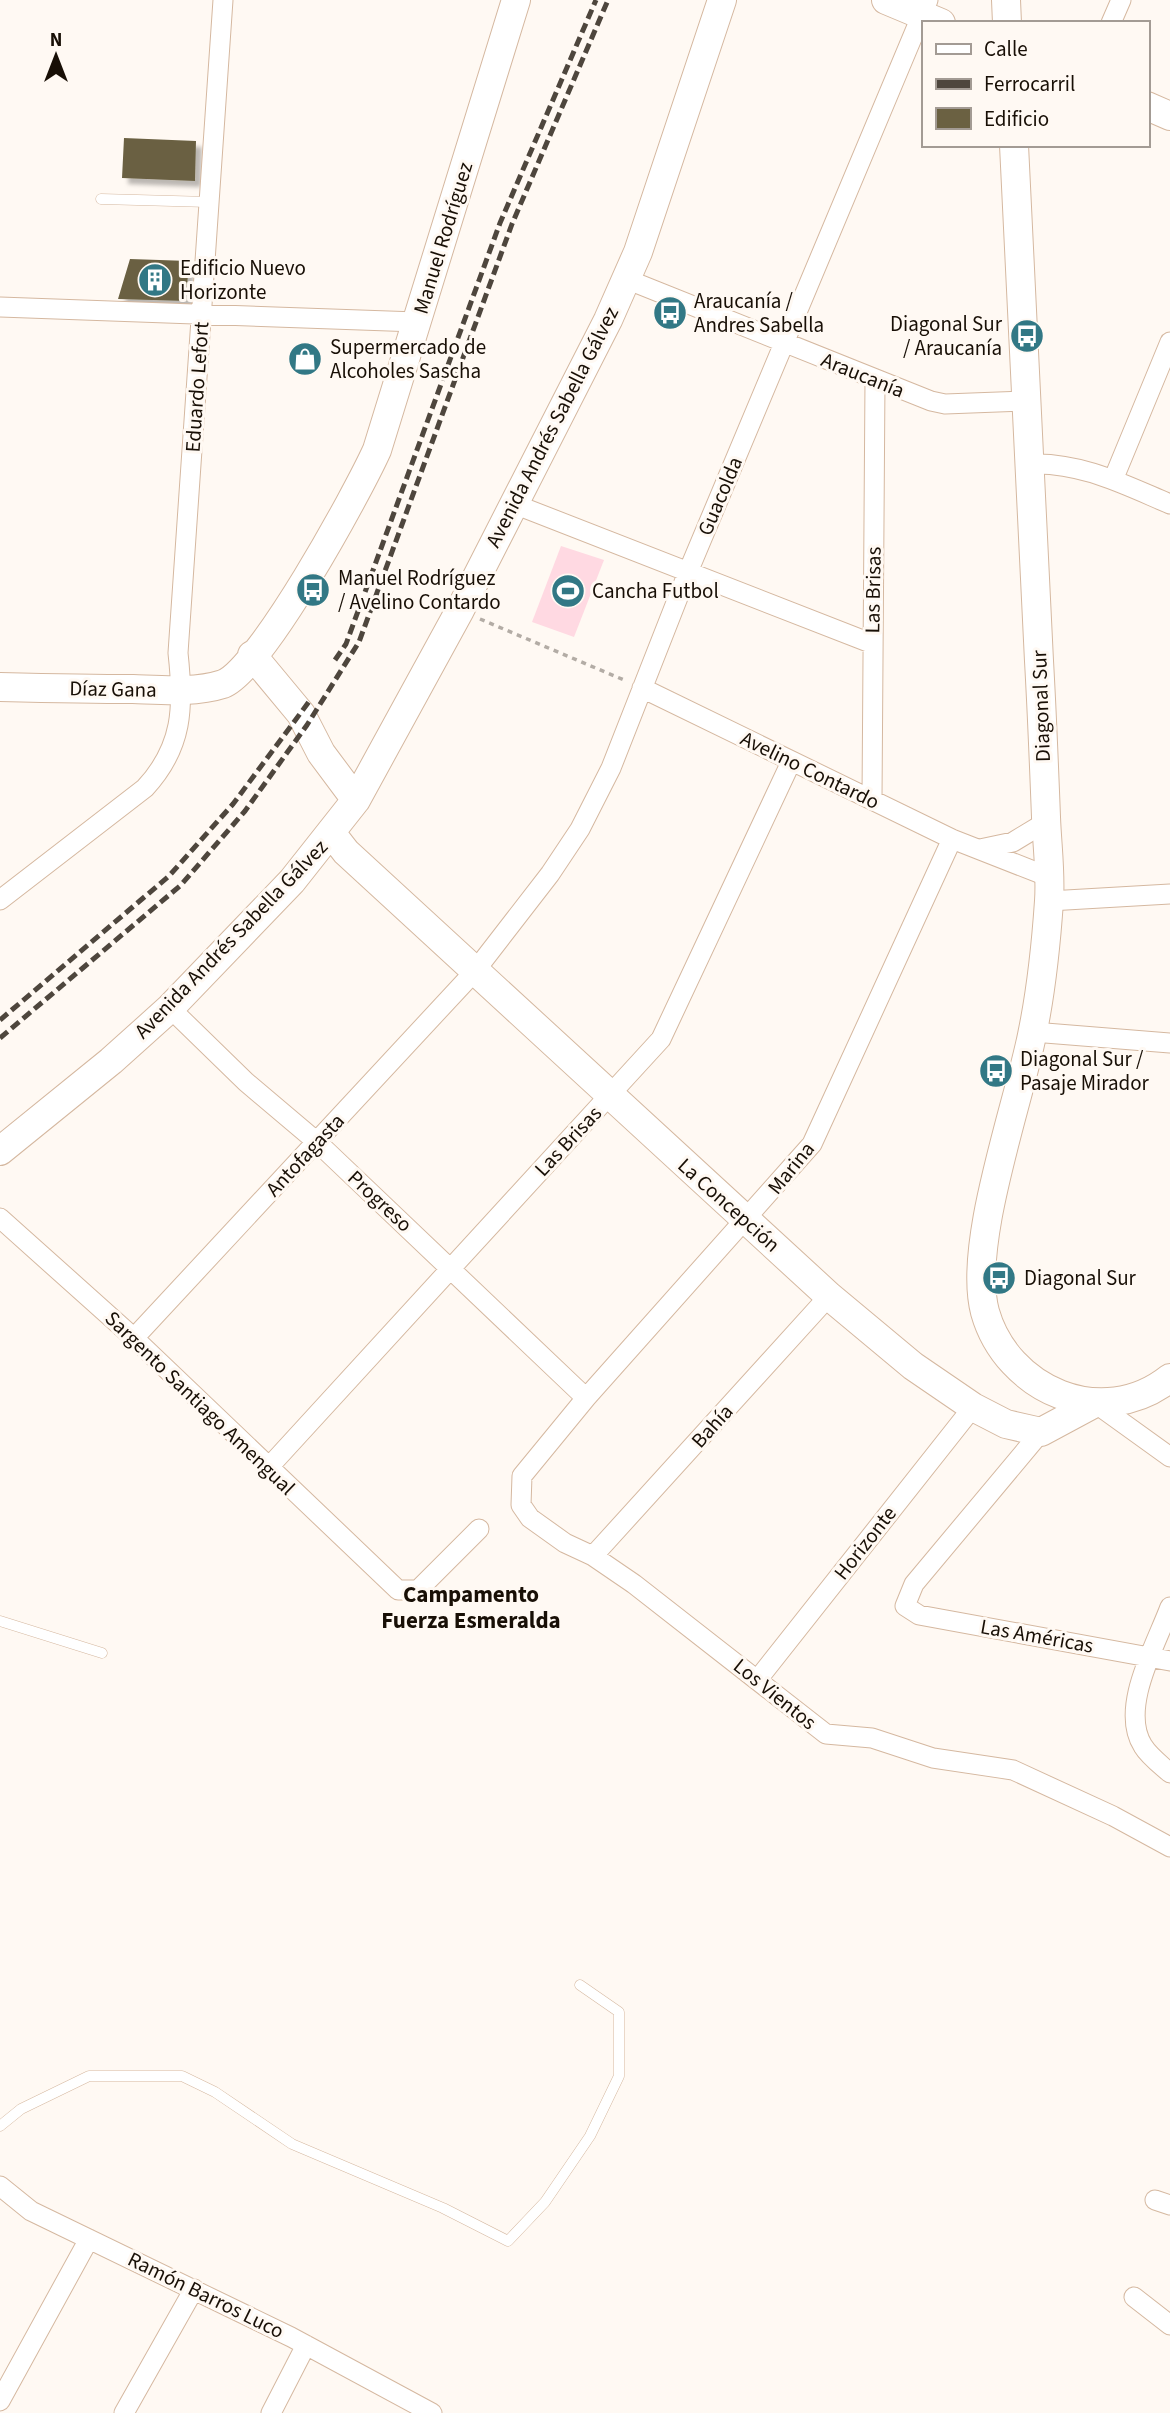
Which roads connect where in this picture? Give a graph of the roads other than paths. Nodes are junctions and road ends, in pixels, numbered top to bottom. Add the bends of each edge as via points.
1 (223, 0) edge
2 (516, 0) edge
3 (722, 0) edge
4 (886, 0) edge
5 (1006, 0) edge
6 (1121, 0) edge
7 (930, 13) edge
8 (1007, 21) edge
9 (1112, 21) edge
10 (922, 31) edge
11 (1149, 107) edge
12 (1170, 116) edge
13 (1014, 147) edge
14 (101, 198) dead end
15 (209, 202) junction
16 (626, 279) junction
17 (0, 307) edge
18 (202, 313) junction
19 (417, 322) junction
20 (783, 342) junction
21 (1170, 342) edge
22 (875, 381) junction
23 (1028, 401) junction
24 (1031, 464) junction
25 (1113, 480) junction
26 (514, 504) junction
27 (1170, 504) edge
28 (688, 572) junction
29 (873, 644) junction
30 (252, 655) junction
31 (225, 683) joint
32 (0, 687) edge
33 (642, 688) junction
34 (182, 690) junction
35 (791, 762) junction
36 (872, 799) junction
37 (356, 800) junction
38 (1046, 822) junction
39 (332, 834) junction
40 (951, 839) junction
41 (979, 849) junction
42 (1049, 889) junction
43 (1170, 894) edge
44 (0, 900) edge
45 (475, 971) junction
46 (170, 1008) junction
47 (1033, 1032) junction
48 (1170, 1043) edge
49 (610, 1096) junction
50 (317, 1142) junction
51 (0, 1151) edge
52 (0, 1218) edge
53 (746, 1221) junction
54 (452, 1268) junction
55 (829, 1296) junction
56 (134, 1338) junction
57 (1170, 1378) edge
58 (586, 1398) junction
59 (1095, 1403) junction
60 (973, 1407) junction
61 (1041, 1433) junction
62 (1170, 1457) edge
63 (268, 1468) junction
64 (522, 1476) joint
65 (479, 1529) dead end
66 (593, 1556) junction
67 (1170, 1607) edge
68 (0, 1621) edge
69 (102, 1653) dead end
70 (1161, 1658) edge
71 (758, 1679) junction
72 (1170, 1773) edge
73 (1170, 1847) edge
74 (580, 1985) dead end
75 (0, 2126) edge
76 (0, 2186) edge
77 (89, 2239) junction
78 (194, 2289) junction
79 (1134, 2297) dead end
80 (1170, 2325) edge
81 (306, 2345) junction
82 (0, 2401) edge
83 (410, 2408) edge
84 (124, 2413) edge
85 (271, 2413) edge
86 (432, 2413) edge

1 - 15 street, Eduardo Lefort
2 - 19 main road, Manuel Rodríguez
3 - 16 main road, Avenida Andrés Sabella Gálvez
4 - 7 main road
5 - 8 main road
6 - 9 street
10 - 20 street, Guacolda
11 - 12 main road
13 - 23 main road, Diagonal Sur
14 - 15 lane
15 - 18 street, Eduardo Lefort
16 - 20 street, Araucanía
16 - 26 main road, Avenida Andrés Sabella Gálvez
17 - 18 street
18 - 19 street
18 - 34 street, Eduardo Lefort via 178,653
19 - 30 main road, Manuel Rodríguez via 377,450 358,493
20 - 22 street, Araucanía
20 - 28 street, Guacolda
21 - 25 street
22 - 23 street, Araucanía via 945,404
22 - 29 street, Las Brisas
23 - 24 main road, Diagonal Sur
24 - 25 street via 1078,467
24 - 38 main road, Diagonal Sur
25 - 27 street
26 - 28 street
26 - 37 main road, Avenida Andrés Sabella Gálvez
28 - 29 street
28 - 33 street, Guacolda
29 - 36 street, Las Brisas
30 - 31 main road, Manuel Rodríguez
30 - 37 main road via 301,714 321,753
31 - 34 main road, Díaz Gana
32 - 34 main road, Díaz Gana
33 - 35 street, Avelino Contardo
33 - 45 street, Guacolda via 611,768 580,829
34 - 44 street via 181,723 159,772 145,788
35 - 36 street, Avelino Contardo
35 - 49 street, Las Brisas via 661,1039
36 - 40 street, Avelino Contardo
37 - 39 main road, Avenida Andrés Sabella Gálvez
38 - 41 street via 1022,838
38 - 42 main road, Diagonal Sur
39 - 45 main road, La Concepción
39 - 46 main road, Avenida Andrés Sabella Gálvez
40 - 41 street, Avelino Contardo
40 - 53 street, Marina via 821,1128 800,1161
41 - 42 street, Avelino Contardo
42 - 43 street, Avelino Contardo
42 - 47 main road, Diagonal Sur
45 - 49 main road, La Concepción
45 - 50 street, Antofagasta
46 - 50 street, Progreso
46 - 51 main road, Avenida Andrés Sabella Gálvez
47 - 48 street
47 - 59 main road, Diagonal Sur via 981,1260 981,1287 986,1314 1006,1356 1040,1386 1060,1396
49 - 53 main road, La Concepción
49 - 54 street, Las Brisas
50 - 54 street, Progreso
50 - 56 street, Antofagasta
52 - 56 street, Sargento Santiago Amengual
53 - 55 main road, La Concepción
53 - 58 street, Marina
54 - 58 street, Progreso
54 - 63 street, Las Brisas
55 - 60 main road, La Concepción via 913,1366
55 - 66 street, Bahía
56 - 63 street, Sargento Santiago Amengual
57 - 59 main road via 1140,1396
58 - 64 street, Marina
59 - 61 main road
59 - 62 street
60 - 61 main road, La Concepción
60 - 71 street, Horizonte
61 - 70 street, Las Américas via 914,1584 905,1606 919,1615
63 - 65 street, Sargento Santiago Amengual via 398,1590 418,1590
64 - 66 street, Los Vientos via 521,1505 530,1518
66 - 71 street, Los Vientos
67 - 70 street
68 - 69 lane
70 - 72 street via 1138,1685 1135,1728 1143,1748
71 - 73 street, Los Vientos via 826,1734 872,1738 933,1758 1013,1770
74 - 75 lane via 619,2012 619,2076 590,2136 545,2202 508,2241 292,2144 215,2092 182,2076 89,2076 21,2109
76 - 77 street, Ramón Barros Luco via 31,2211
77 - 78 street, Ramón Barros Luco
77 - 82 street
78 - 81 street, Ramón Barros Luco
78 - 84 street
79 - 80 street
81 - 83 street, Ramón Barros Luco
81 - 85 street
83 - 86 street, Ramón Barros Luco

